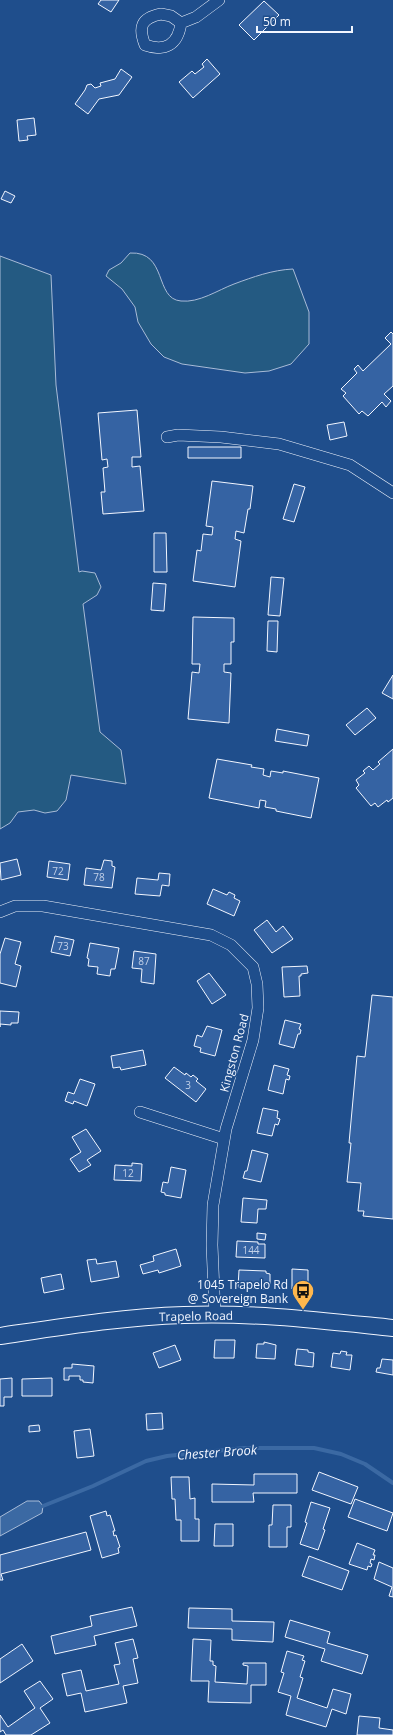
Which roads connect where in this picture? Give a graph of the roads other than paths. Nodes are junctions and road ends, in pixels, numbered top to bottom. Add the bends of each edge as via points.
1 (219, 0) edge
2 (181, 23) dead end
3 (168, 437) dead end
4 (393, 493) edge
5 (0, 912) edge
6 (140, 1112) dead end
7 (224, 1139) junction
8 (215, 1315) junction
9 (393, 1328) edge
10 (0, 1336) edge

1 - 2 street via 196,17
3 - 4 street via 221,437 279,444 350,465
5 - 7 street, Kingston Road via 16,906 43,906 211,934 231,945 253,967 258,1008 253,1040
6 - 7 street
7 - 8 street, Kingston Road via 213,1205
8 - 9 main road, Trapelo Road via 263,1316
8 - 10 main road, Trapelo Road via 185,1314 130,1318

